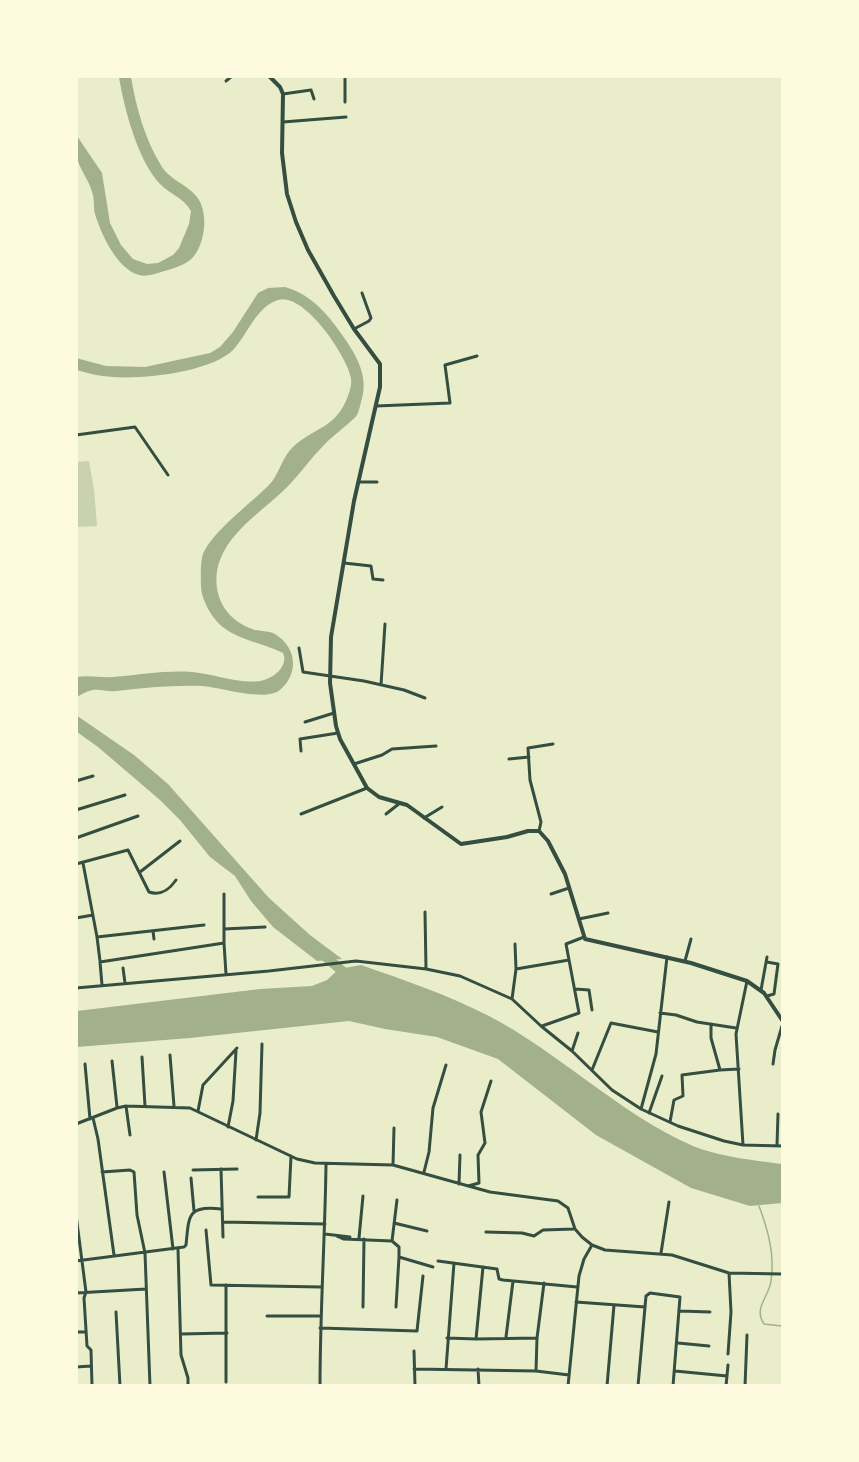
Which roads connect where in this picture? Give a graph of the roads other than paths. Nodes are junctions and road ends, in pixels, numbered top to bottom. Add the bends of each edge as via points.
1 (232, 76) edge
2 (269, 76) edge
3 (345, 76) edge
4 (226, 81) dead end
5 (284, 94) junction
6 (314, 99) dead end
7 (345, 102) dead end
8 (346, 117) dead end
9 (283, 122) junction
10 (362, 293) dead end
11 (354, 329) junction
12 (477, 356) dead end
13 (376, 406) junction
14 (76, 435) edge
15 (168, 475) dead end
16 (358, 482) junction
17 (377, 482) dead end
18 (342, 563) junction
19 (383, 580) dead end
20 (386, 624) dead end
21 (299, 648) dead end
22 (330, 675) junction
23 (381, 685) junction
24 (425, 698) dead end
25 (334, 713) junction
26 (305, 722) dead end
27 (338, 733) junction
28 (553, 744) dead end
29 (436, 746) dead end
30 (302, 751) dead end
31 (529, 756) junction
32 (509, 759) dead end
33 (354, 764) junction
34 (93, 776) dead end
35 (76, 781) edge
36 (367, 788) junction
37 (125, 795) dead end
38 (402, 802) junction
39 (442, 807) dead end
40 (76, 810) edge
41 (301, 814) dead end
42 (386, 814) dead end
43 (138, 816) dead end
44 (424, 818) junction
45 (539, 831) junction
46 (76, 838) edge
47 (180, 841) dead end
48 (83, 862) junction
49 (76, 864) edge
50 (140, 872) junction
51 (176, 880) dead end
52 (569, 888) junction
53 (224, 894) dead end
54 (551, 894) dead end
55 (425, 912) dead end
56 (608, 913) dead end
57 (93, 915) junction
58 (76, 918) edge
59 (579, 919) junction
60 (204, 925) dead end
61 (265, 927) dead end
62 (224, 929) junction
63 (153, 930) junction
64 (97, 937) junction
65 (584, 937) junction
66 (154, 939) dead end
67 (691, 939) dead end
68 (224, 943) junction
69 (515, 944) dead end
70 (667, 957) junction
71 (767, 957) dead end
72 (569, 960) junction
73 (100, 962) junction
74 (685, 962) junction
75 (767, 962) junction
76 (123, 968) dead end
77 (426, 969) junction
78 (516, 969) junction
79 (226, 975) junction
80 (747, 981) junction
81 (125, 983) junction
82 (102, 985) junction
83 (76, 988) edge
84 (575, 989) junction
85 (761, 990) junction
86 (767, 996) junction
87 (512, 999) junction
88 (592, 1010) dead end
89 (660, 1012) junction
90 (783, 1020) edge
91 (711, 1024) junction
92 (541, 1026) junction
93 (783, 1026) edge
94 (736, 1028) junction
95 (658, 1032) junction
96 (578, 1033) dead end
97 (262, 1044) dead end
98 (573, 1051) junction
99 (171, 1055) dead end
100 (142, 1057) dead end
101 (112, 1061) dead end
102 (85, 1064) dead end
103 (773, 1064) dead end
104 (446, 1065) dead end
105 (739, 1069) junction
106 (592, 1070) junction
107 (720, 1070) junction
108 (662, 1076) dead end
109 (491, 1081) dead end
110 (126, 1106) junction
111 (145, 1106) junction
112 (174, 1106) junction
113 (117, 1108) junction
114 (640, 1109) junction
115 (198, 1111) junction
116 (649, 1113) junction
117 (778, 1114) dead end
118 (91, 1119) junction
119 (670, 1122) junction
120 (76, 1124) edge
121 (228, 1127) junction
122 (394, 1128) dead end
123 (130, 1135) dead end
124 (256, 1140) junction
125 (743, 1145) junction
126 (777, 1146) junction
127 (783, 1146) edge
128 (460, 1155) dead end
129 (291, 1156) junction
130 (326, 1165) junction
131 (393, 1165) junction
132 (221, 1169) junction
133 (237, 1169) dead end
134 (194, 1170) dead end
135 (102, 1172) junction
136 (164, 1172) dead end
137 (424, 1173) junction
138 (191, 1178) dead end
139 (459, 1184) junction
140 (467, 1186) junction
141 (363, 1196) dead end
142 (258, 1197) dead end
143 (397, 1200) dead end
144 (669, 1202) dead end
145 (221, 1209) junction
146 (194, 1211) junction
147 (77, 1216) edge
148 (223, 1222) junction
149 (394, 1222) junction
150 (325, 1224) junction
151 (575, 1229) junction
152 (206, 1230) dead end
153 (427, 1231) dead end
154 (486, 1232) dead end
155 (325, 1234) junction
156 (223, 1237) dead end
157 (359, 1238) junction
158 (364, 1239) junction
159 (392, 1241) junction
160 (592, 1245) junction
161 (176, 1249) junction
162 (145, 1253) junction
163 (661, 1253) junction
164 (114, 1256) junction
165 (399, 1257) junction
166 (82, 1260) junction
167 (76, 1261) edge
168 (438, 1261) dead end
169 (454, 1263) junction
170 (433, 1267) dead end
171 (483, 1267) junction
172 (729, 1274) junction
173 (782, 1274) edge
174 (423, 1276) dead end
175 (513, 1281) junction
176 (544, 1283) junction
177 (226, 1285) junction
178 (321, 1287) junction
179 (577, 1287) junction
180 (146, 1289) junction
181 (86, 1292) junction
182 (76, 1293) edge
183 (576, 1302) junction
184 (614, 1305) junction
185 (363, 1307) dead end
186 (396, 1307) dead end
187 (645, 1307) junction
188 (680, 1311) junction
189 (116, 1312) dead end
190 (710, 1312) dead end
191 (267, 1316) dead end
192 (320, 1316) junction
193 (320, 1328) junction
194 (76, 1332) edge
195 (86, 1332) junction
196 (227, 1333) junction
197 (180, 1334) junction
198 (747, 1335) dead end
199 (506, 1337) junction
200 (447, 1338) junction
201 (537, 1338) junction
202 (476, 1339) junction
203 (678, 1344) junction
204 (709, 1346) dead end
205 (414, 1351) dead end
206 (728, 1354) dead end
207 (728, 1365) dead end
208 (91, 1366) junction
209 (76, 1367) edge
210 (414, 1369) junction
211 (446, 1369) junction
212 (478, 1369) junction
213 (536, 1371) junction
214 (675, 1371) junction
215 (569, 1375) junction
216 (727, 1376) junction
217 (226, 1382) dead end
218 (92, 1386) edge
219 (120, 1386) edge
220 (150, 1386) edge
221 (188, 1386) edge
222 (320, 1386) edge
223 (414, 1386) edge
224 (479, 1386) edge
225 (568, 1386) edge
226 (607, 1386) edge
227 (638, 1386) edge
228 (674, 1386) edge
229 (726, 1386) edge
230 (745, 1386) edge

1 - 4 street
2 - 5 street
3 - 7 street
5 - 6 street via 311,90
5 - 9 street
8 - 9 street
9 - 11 street via 286,186 296,222
10 - 11 street via 371,318
11 - 13 street via 380,364 381,387
12 - 13 street via 445,365 451,403
13 - 16 street
14 - 15 street via 135,427
16 - 17 street
16 - 18 street
18 - 19 street via 371,566 373,579
18 - 22 street via 331,637
20 - 23 street
21 - 22 street via 303,672
22 - 23 street
22 - 25 street
23 - 24 street
25 - 26 street
25 - 27 street
27 - 30 street via 300,740
27 - 33 street
28 - 31 street via 529,747
29 - 33 street via 392,749
31 - 32 street
31 - 45 street via 530,780 541,822
33 - 36 street
34 - 35 street
36 - 38 street via 383,798
36 - 41 street
37 - 40 street
38 - 42 street
38 - 44 street
39 - 44 street
43 - 46 street
44 - 45 street via 460,844
45 - 52 street via 548,841
47 - 50 street
48 - 49 street
48 - 50 street via 128,850
48 - 57 street
50 - 51 street via 152,894 168,890
52 - 54 street
52 - 59 street
53 - 62 street
55 - 77 street
56 - 59 street
57 - 58 street
57 - 64 street
59 - 65 street
60 - 63 street
61 - 62 street
62 - 68 street
63 - 64 street
63 - 66 street
64 - 73 street
65 - 70 street
65 - 72 street via 566,944
67 - 74 street
68 - 73 street
68 - 79 street
69 - 78 street
70 - 74 street
70 - 89 street
71 - 75 street
72 - 78 street
72 - 84 street
73 - 82 street
74 - 80 street
75 - 85 street
75 - 86 street via 778,964 774,994
76 - 81 street
77 - 79 street via 353,961
77 - 87 street via 460,976
78 - 87 street
79 - 81 street
80 - 85 street
80 - 94 street
81 - 82 street
82 - 83 street
84 - 88 street via 589,990
84 - 92 street via 579,1013
85 - 86 street
86 - 90 street
87 - 92 street
89 - 91 street
89 - 95 street
91 - 94 street
91 - 107 street
92 - 98 street
93 - 103 street
94 - 105 street
95 - 106 street via 612,1023
95 - 114 street via 653,1070
96 - 98 street
97 - 124 street
98 - 106 street
99 - 112 street
100 - 111 street
101 - 113 street
102 - 118 street
104 - 137 street via 433,1108
105 - 107 street
105 - 125 street
106 - 114 street
107 - 119 street via 682,1075 683,1096 674,1100
108 - 116 street
109 - 140 street via 481,1112 485,1143 478,1155 479,1183
110 - 111 street
110 - 113 street
110 - 123 street
111 - 112 street
112 - 115 street
113 - 118 street
114 - 116 street
115 - 121 street
115 - 121 street via 203,1085 236,1049
116 - 119 street
117 - 126 street
118 - 120 street
118 - 135 street
119 - 125 street
121 - 124 street
122 - 131 street
124 - 129 street
125 - 126 street
126 - 127 street
128 - 139 street
129 - 130 street
129 - 142 street via 289,1197
130 - 131 street
130 - 150 street
131 - 137 street
132 - 133 street
132 - 134 street
132 - 145 street
135 - 162 street via 134,1172
135 - 164 street
136 - 161 street
137 - 139 street
138 - 146 street
139 - 140 street
140 - 151 street via 558,1201 568,1208
141 - 157 street
143 - 149 street
144 - 163 street
145 - 146 street
145 - 148 street
146 - 161 street via 188,1220 186,1246
147 - 166 street
148 - 150 street
148 - 156 street
149 - 153 street
149 - 159 street
150 - 155 street
151 - 154 street via 543,1230 534,1236
151 - 160 street
152 - 177 street via 210,1283
155 - 157 street
155 - 178 street
157 - 158 street
158 - 159 street
158 - 185 street
159 - 165 street via 399,1247
160 - 163 street via 605,1250
160 - 179 street
161 - 162 street
161 - 197 street
162 - 164 street
162 - 180 street
163 - 172 street
164 - 166 street
165 - 170 street
165 - 186 street
166 - 167 street
166 - 181 street
168 - 169 street
169 - 171 street
169 - 200 street
171 - 175 street via 497,1269 499,1280
171 - 202 street
172 - 173 street
172 - 206 street
174 - 193 street via 417,1330
175 - 176 street
175 - 199 street
176 - 179 street
176 - 201 street
177 - 178 street
177 - 196 street
178 - 192 street
179 - 183 street
180 - 181 street
180 - 220 street
181 - 182 street
181 - 195 street
183 - 184 street
183 - 215 street
184 - 187 street
184 - 226 street
187 - 188 street via 648,1294 678,1296
187 - 227 street
188 - 190 street
188 - 203 street
189 - 219 street
191 - 192 street
192 - 193 street
193 - 222 street
194 - 195 street
195 - 208 street
196 - 197 street
196 - 217 street
197 - 221 street
198 - 230 street
199 - 201 street
199 - 202 street
200 - 202 street
200 - 211 street
201 - 213 street
203 - 204 street
203 - 214 street
205 - 210 street
207 - 216 street
208 - 209 street
208 - 218 street
210 - 211 street
210 - 223 street
211 - 212 street
212 - 213 street
212 - 224 street
213 - 215 street
214 - 216 street
214 - 228 street
215 - 225 street
216 - 229 street

